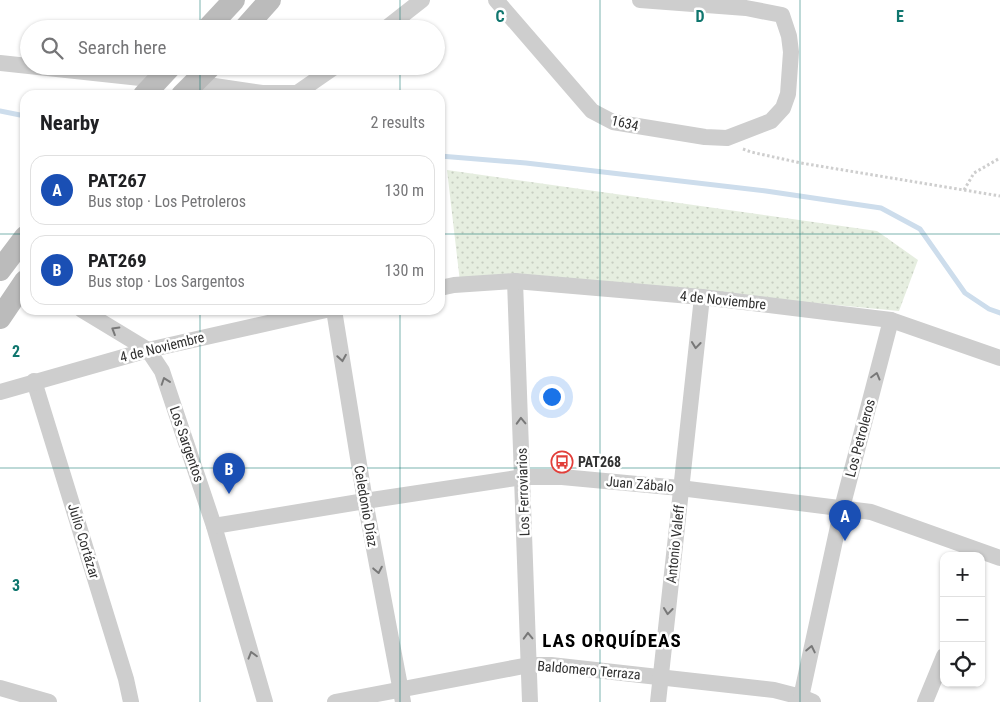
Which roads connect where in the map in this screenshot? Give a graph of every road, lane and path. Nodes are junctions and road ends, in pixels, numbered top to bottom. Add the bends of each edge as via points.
1 (234, 0) edge
2 (270, 0) edge
3 (422, 0) edge
4 (496, 0) edge
5 (640, 0) edge
6 (215, 20) edge
7 (252, 20) edge
8 (396, 20) edge
9 (0, 64) edge
10 (20, 66) edge
11 (109, 75) edge
12 (202, 75) edge
13 (323, 75) edge
14 (158, 80) edge
15 (188, 89) edge
16 (206, 90) edge
17 (301, 90) edge
18 (720, 137) junction
19 (1000, 158) edge
20 (964, 190) junction
21 (1000, 196) edge
22 (20, 243) edge
23 (2, 264) edge
24 (20, 273) edge
25 (515, 281) junction
26 (445, 287) edge
27 (20, 288) edge
28 (702, 297) junction
29 (90, 315) edge
30 (292, 315) edge
31 (335, 315) edge
32 (0, 318) edge
33 (891, 320) junction
34 (148, 350) junction
35 (1000, 358) edge
36 (34, 381) junction
37 (0, 392) edge
38 (523, 477) junction
39 (680, 488) junction
40 (365, 500) junction
41 (842, 508) junction
42 (214, 526) junction
43 (989, 557) edge
44 (529, 666) junction
45 (940, 666) edge
46 (661, 677) junction
47 (0, 688) edge
48 (402, 696) edge
49 (805, 700) edge
50 (49, 702) edge
51 (131, 702) edge
52 (265, 702) edge
53 (335, 702) edge
54 (530, 702) edge
55 (658, 702) edge
56 (925, 702) edge

1 - 6 main road
2 - 7 main road
3 - 8 street
4 - 18 street, 1634 via 592,111 613,122
5 - 18 street, 1634 via 746,8 782,15 791,52 788,94 782,108 771,121 727,138
9 - 10 street
11 - 14 street
12 - 15 main road
13 - 17 street
15 - 16 street
18 - 20 path via 750,152
19 - 20 path via 974,173
20 - 21 path
22 - 23 main road
23 - 24 street
25 - 26 street, 4 de Noviembre
25 - 28 street, 4 de Noviembre
38 -> 25 street, Los Ferroviarios
27 - 32 main road
28 - 33 street, 4 de Noviembre
28 -> 39 street, Antonio Valeff
34 -> 29 street, Los Sargentos
30 - 34 street, 4 de Noviembre
31 -> 40 street, Celedonio Díaz
33 - 35 street, 4 de Noviembre
41 -> 33 street, Los Petroleros
34 - 36 street, 4 de Noviembre
42 -> 34 street, Los Sargentos via 162,371
36 - 37 street, 4 de Noviembre
36 - 51 street, Julio Cortázar
38 - 39 street, Juan Zábalo via 562,477
38 - 40 street, Juan Zábalo
44 -> 38 street, Los Ferroviarios
39 - 41 street, Juan Zábalo
39 -> 46 street, Antonio Valeff
40 - 42 street, Juan Zábalo
40 -> 48 street, Celedonio Díaz
41 - 43 street, Juan Zábalo via 871,512
49 -> 41 street, Los Petroleros
52 -> 42 street, Los Sargentos
44 - 46 street, Baldomero Terraza via 551,665
44 - 48 street, Baldomero Terraza
44 - 54 street, Los Ferroviarios
45 - 56 street
46 - 49 street, Baldomero Terraza via 774,690
46 - 55 street, Antonio Valeff
47 - 50 street
48 - 53 street, Baldomero Terraza

